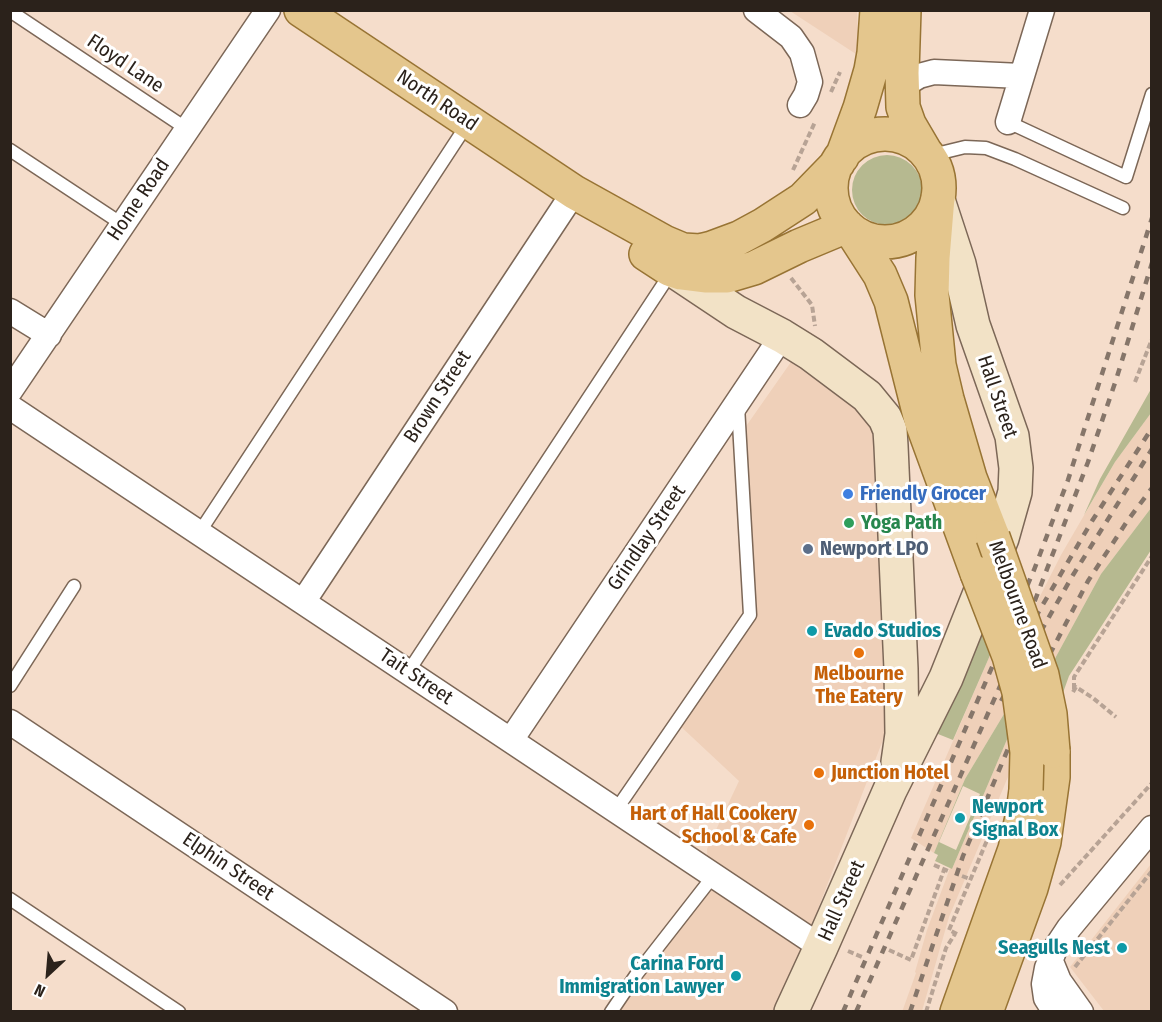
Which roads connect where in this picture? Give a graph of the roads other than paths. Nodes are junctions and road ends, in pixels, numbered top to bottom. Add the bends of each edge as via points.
1 (268, 10) edge
2 (301, 10) edge
3 (756, 10) edge
4 (877, 10) edge
5 (904, 10) edge
6 (1042, 10) edge
7 (10, 11) edge
8 (1022, 76) junction
9 (902, 86) junction
10 (1152, 94) edge
11 (800, 105) dead end
12 (468, 122) junction
13 (1008, 122) joint
14 (187, 129) junction
15 (10, 150) edge
16 (927, 155) junction
17 (840, 160) junction
18 (574, 192) junction
19 (938, 198) junction
20 (1123, 208) dead end
21 (122, 224) junction
22 (849, 228) junction
23 (739, 238) junction
24 (673, 270) junction
25 (738, 274) junction
26 (10, 310) edge
27 (49, 335) junction
28 (782, 336) junction
29 (10, 391) edge
30 (738, 401) junction
31 (10, 407) edge
32 (199, 533) junction
33 (74, 586) dead end
34 (303, 602) junction
35 (901, 669) junction
36 (408, 672) junction
37 (946, 678) junction
38 (10, 686) edge
39 (10, 722) edge
40 (512, 740) junction
41 (890, 790) junction
42 (616, 810) junction
43 (1152, 828) edge
44 (714, 875) junction
45 (10, 899) edge
46 (832, 948) junction
47 (1050, 959) junction
48 (179, 1011) edge
49 (445, 1011) edge
50 (611, 1011) edge
51 (791, 1011) edge
52 (957, 1011) edge
53 (986, 1011) edge
54 (1054, 1011) edge
55 (1081, 1011) edge

1 - 14 street, Home Road
2 - 12 main road, North Road
3 - 11 street via 791,37 802,53 810,82
4 - 17 main road via 871,70
5 - 9 main road
6 - 8 street
7 - 14 lane, Floyd Lane
8 - 9 street via 934,72
8 - 13 street
9 - 16 main road via 906,116
10 - 13 lane via 1125,177
12 - 18 main road, North Road
12 - 32 lane
14 - 21 street, Home Road
15 - 21 lane
16 - 17 main road via 904,138 883,135 857,143
16 - 19 main road via 937,176
16 - 20 lane via 965,147 986,148
17 - 22 main road via 832,182 832,196
17 - 23 main road, North Road via 793,207
18 - 23 main road, North Road via 683,250 707,249
18 - 24 main road, North Road via 645,253
18 - 34 street, Brown Street
19 - 22 main road via 927,222 905,238 876,241
19 - 37 street, Hall Street via 973,325 1012,436 1016,468 1015,492 1002,538
19 - 53 main road, Melbourne Road, bridge via 932,295 939,365 970,478 1042,675 1053,751 1042,850
21 - 27 street, Home Road
22 - 25 main road, North Road
22 - 52 main road, Melbourne Road, bridge via 880,275 891,301 921,420 1019,692 1027,752 1023,813 1015,849
23 - 25 street, Hall Street via 735,261
24 - 25 main road, North Road via 705,276
24 - 28 street, Hall Street via 736,312
24 - 36 lane
25 - 28 street, Hall Street via 749,295
26 - 27 street
27 - 29 street, Home Road
28 - 30 street, Grindlay Street
28 - 35 street, Hall Street via 867,396 888,424
30 - 40 street, Grindlay Street
30 - 42 lane via 750,615
31 - 32 street, Tait Street
32 - 34 street, Tait Street
33 - 38 lane
34 - 36 street, Tait Street
35 - 37 street via 909,681 920,687
35 - 41 street, Hall Street via 901,744
36 - 40 street, Tait Street
37 - 41 street, Hall Street
39 - 49 street, Elphin Street
40 - 42 street, Tait Street
41 - 46 street, Hall Street
42 - 44 street, Tait Street
43 - 47 street via 1069,928
44 - 46 street, Tait Street
44 - 50 lane
45 - 48 lane
46 - 51 street, Hall Street
47 - 54 street via 1044,989
47 - 55 street via 1059,981

